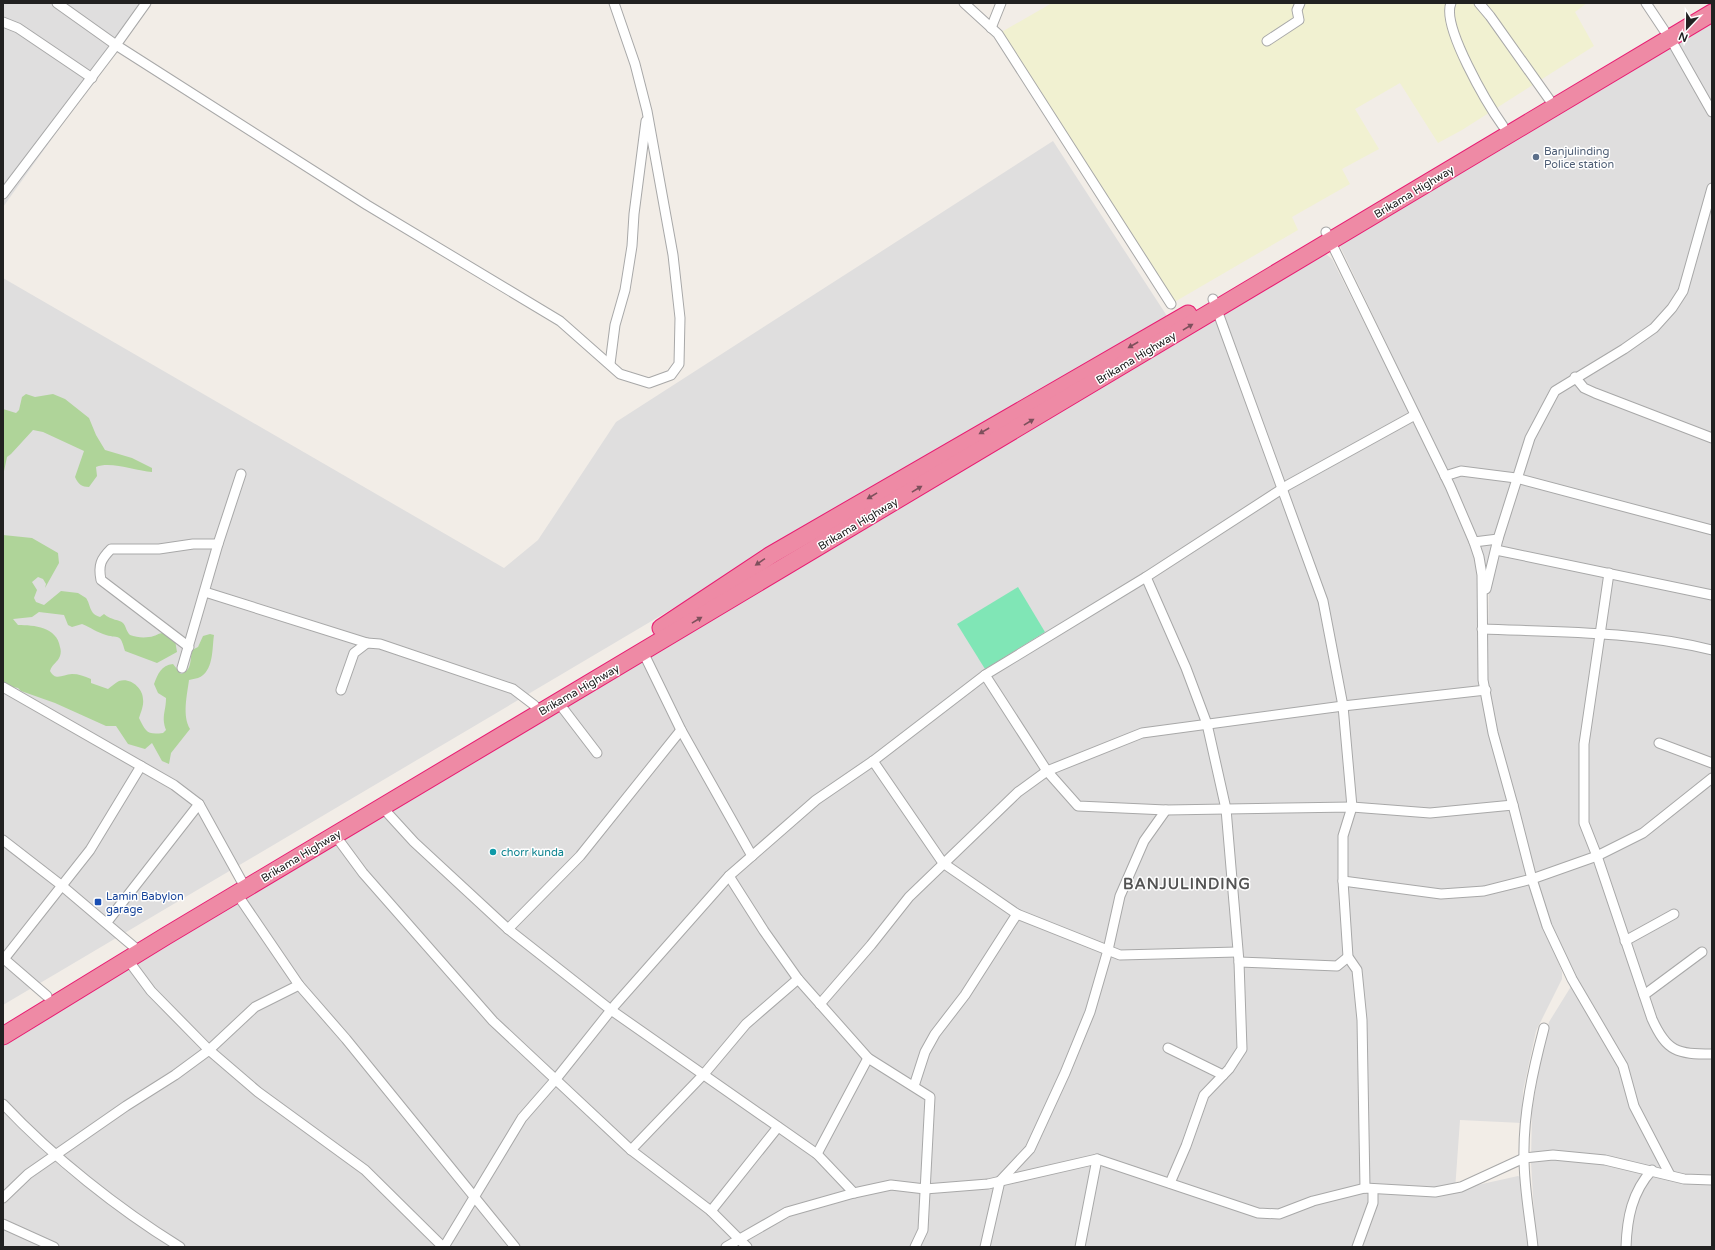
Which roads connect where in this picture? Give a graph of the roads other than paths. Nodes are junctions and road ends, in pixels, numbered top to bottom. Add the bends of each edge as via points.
1 (57, 3) edge
2 (146, 3) edge
3 (613, 3) edge
4 (964, 3) edge
5 (1001, 3) edge
6 (1300, 3) edge
7 (1451, 3) edge
8 (1479, 3) edge
9 (1646, 3) edge
10 (1708, 3) edge
11 (1712, 13) edge
12 (3, 22) edge
13 (991, 28) junction
14 (1667, 34) junction
15 (1267, 41) dead end
16 (116, 45) junction
17 (1596, 76) junction
18 (92, 78) junction
19 (1549, 99) junction
20 (647, 111) junction
21 (1712, 112) edge
22 (1503, 126) junction
23 (1457, 160) junction
24 (1712, 188) edge
25 (3, 194) edge
26 (1328, 236) junction
27 (1171, 304) dead end
28 (1215, 305) junction
29 (610, 364) junction
30 (1575, 378) junction
31 (1415, 415) junction
32 (1712, 438) edge
33 (241, 474) dead end
34 (1445, 476) junction
35 (1516, 478) junction
36 (1283, 488) junction
37 (1712, 530) edge
38 (1498, 539) junction
39 (1474, 542) junction
40 (218, 544) junction
41 (1496, 550) junction
42 (1609, 574) junction
43 (1146, 577) junction
44 (205, 592) junction
45 (1712, 595) edge
46 (1484, 598) junction
47 (1482, 629) junction
48 (1601, 634) junction
49 (367, 643) junction
50 (189, 647) junction
51 (1712, 650) edge
52 (643, 652) junction
53 (182, 668) dead end
54 (985, 675) junction
55 (3, 687) edge
56 (341, 690) dead end
57 (1486, 690) junction
58 (558, 702) junction
59 (1343, 706) junction
60 (537, 709) junction
61 (1206, 724) junction
62 (681, 730) junction
63 (1659, 743) dead end
64 (597, 753) dead end
65 (873, 761) junction
66 (1712, 763) edge
67 (141, 766) junction
68 (1047, 771) junction
69 (1712, 778) edge
70 (199, 804) junction
71 (1513, 805) junction
72 (382, 807) junction
73 (1352, 807) junction
74 (1226, 809) junction
75 (1166, 810) junction
76 (335, 835) junction
77 (3, 840) edge
78 (752, 856) junction
79 (1597, 856) junction
80 (944, 864) junction
81 (729, 876) junction
82 (1532, 879) junction
83 (1342, 881) junction
84 (61, 885) junction
85 (239, 887) junction
86 (1017, 914) junction
87 (1674, 914) dead end
88 (106, 922) junction
89 (508, 929) junction
90 (1625, 941) junction
91 (1108, 950) junction
92 (133, 952) junction
93 (1237, 952) junction
94 (1702, 952) dead end
95 (1348, 957) junction
96 (4, 958) edge
97 (1239, 962) junction
98 (798, 979) junction
99 (299, 985) junction
100 (1644, 995) junction
101 (47, 996) junction
102 (820, 1004) junction
103 (611, 1010) junction
104 (3, 1022) edge
105 (1544, 1028) dead end
106 (3, 1036) edge
107 (1168, 1048) dead end
108 (209, 1050) junction
109 (1712, 1054) edge
110 (868, 1058) junction
111 (704, 1074) junction
112 (1223, 1076) junction
113 (556, 1079) junction
114 (914, 1086) junction
115 (3, 1104) edge
116 (778, 1127) junction
117 (631, 1150) junction
118 (56, 1154) junction
119 (816, 1154) junction
120 (1524, 1158) junction
121 (1097, 1159) junction
122 (1652, 1170) junction
123 (1670, 1175) junction
124 (1000, 1181) junction
125 (1170, 1183) junction
126 (1711, 1183) edge
127 (1369, 1188) junction
128 (925, 1189) junction
129 (854, 1193) junction
130 (474, 1196) junction
131 (3, 1198) edge
132 (711, 1211) junction
133 (3, 1224) edge
134 (740, 1239) junction
135 (54, 1247) edge
136 (180, 1247) edge
137 (444, 1247) edge
138 (516, 1247) edge
139 (726, 1247) edge
140 (747, 1247) edge
141 (915, 1247) edge
142 (985, 1247) edge
143 (1080, 1247) edge
144 (1357, 1247) edge
145 (1533, 1247) edge
146 (1626, 1247) edge

1 - 16 street
2 - 16 street
3 - 20 street via 635,64
4 - 13 street
5 - 13 street
6 - 15 street via 1297,10 1299,20
7 - 22 street via 1449,22 1454,36 1491,109
8 - 19 street
9 - 14 street
10 - 14 highway, Brikama Highway
11 - 14 highway, Brikama Highway
12 - 18 street via 18,28
13 - 27 street via 998,34
14 - 17 highway, Brikama Highway
14 - 21 street
16 - 18 street
16 - 29 street via 367,205 560,321
17 - 19 highway, Brikama Highway
17 - 23 highway, Brikama Highway
18 - 25 street
19 - 22 highway, Brikama Highway
20 - 29 street via 632,246 625,290 615,326
20 - 29 street via 673,255 680,318 679,364 671,375 649,383 620,374
22 - 23 highway, Brikama Highway
23 - 26 highway, Brikama Highway
24 - 30 street via 1683,291 1672,308 1654,328
26 - 28 highway, Brikama Highway
26 - 31 street
28 - 36 street
52 -> 28 highway, Brikama Highway
28 -> 60 highway, Brikama Highway via 771,555
30 - 32 street via 1584,388 1595,393
30 - 35 street via 1554,391 1530,438
31 - 34 street
31 - 36 street
33 - 40 street
34 - 35 street via 1461,471
34 - 39 street
35 - 37 street
35 - 38 street
36 - 43 street
36 - 59 street via 1323,601
38 - 39 street
38 - 41 street
39 - 46 street via 1479,557
40 - 44 street
40 - 50 street via 111,550 102,558 99,570 101,580
41 - 42 street
41 - 46 street
42 - 45 street
42 - 48 street
43 - 54 street
43 - 61 street via 1186,668
44 - 49 street
44 - 50 street
46 - 47 street
47 - 48 street
47 - 57 street via 1483,680
48 - 51 street via 1632,635
48 - 79 street via 1584,744 1583,788 1584,822
49 - 56 street via 354,653
49 - 60 street via 380,644 513,689
50 - 53 street
52 - 58 highway, Brikama Highway
52 - 62 street
54 - 65 street
54 - 68 street
55 - 67 street
57 - 59 street
57 - 71 street via 1493,733
58 - 60 highway, Brikama Highway
58 - 64 street
59 - 61 street
59 - 73 street
60 - 72 highway, Brikama Highway
60 - 85 highway, Brikama Highway
61 - 68 street via 1142,733
61 - 74 street
62 - 78 street
62 - 89 street via 580,856
63 - 66 street
65 - 78 street via 816,800
65 - 80 street
67 - 70 street via 174,785
67 - 84 street via 90,850
68 - 75 street via 1078,806
68 - 80 street via 1018,792
69 - 79 street via 1643,833
70 - 85 street
70 - 88 street
71 - 73 street via 1430,813
71 - 82 street
72 - 76 highway, Brikama Highway
72 - 89 street via 414,842
73 - 74 street
73 - 83 street via 1344,836
74 - 75 street
74 - 93 street
75 - 91 street via 1144,841 1131,869 1120,896
76 - 85 highway, Brikama Highway
76 - 113 street via 363,873 493,1021
77 - 84 street
78 - 81 street
79 - 82 street
79 - 90 street
80 - 86 street
80 - 102 street via 909,897
81 - 98 street
81 - 103 street
82 - 83 street via 1484,891 1442,894
82 - 123 street via 1556,946 1572,979 1623,1066 1634,1106
83 - 95 street
84 - 88 street
84 - 96 street
85 - 92 highway, Brikama Highway
85 - 99 street
86 - 91 street
86 - 114 street via 965,995 935,1034 925,1052
87 - 90 street
88 - 92 street
89 - 103 street
90 - 100 street
91 - 93 street via 1120,954
91 - 124 street via 1090,1012 1030,1149
92 - 101 highway, Brikama Highway
92 - 106 highway, Brikama Highway
92 - 108 street via 151,992
93 - 97 street
94 - 100 street
95 - 97 street via 1337,966
95 - 127 street via 1357,970 1362,1020
96 - 101 street
97 - 112 street via 1242,1049
98 - 102 street
98 - 111 street via 746,1024
99 - 108 street via 255,1007
99 - 130 street
100 - 109 street via 1660,1036 1668,1045 1679,1051
101 - 104 highway, Brikama Highway
102 - 110 street
103 - 111 street
103 - 113 street
105 - 120 street via 1526,1113
107 - 112 street
108 - 118 street
108 - 137 street via 258,1092 364,1170
110 - 114 street
110 - 119 street
111 - 116 street
111 - 117 street
112 - 125 street via 1204,1095
113 - 117 street
113 - 130 street via 522,1118
114 - 128 street via 930,1097
115 - 118 street
116 - 119 street
116 - 132 street
117 - 132 street
118 - 131 street via 28,1174
118 - 136 street via 142,1223
119 - 129 street
120 - 122 street via 1553,1155 1605,1160
120 - 127 street via 1461,1187 1435,1192
120 - 145 street
121 - 124 street
121 - 125 street
121 - 143 street
122 - 123 street
122 - 146 street via 1643,1180 1632,1203 1627,1224
123 - 126 street
124 - 128 street
124 - 142 street
125 - 127 street via 1258,1213 1279,1214 1313,1201
127 - 144 street via 1373,1203
128 - 129 street via 891,1185
128 - 141 street via 922,1230
129 - 134 street via 787,1212
130 - 137 street
130 - 138 street
132 - 134 street
133 - 135 street
134 - 139 street
134 - 140 street

